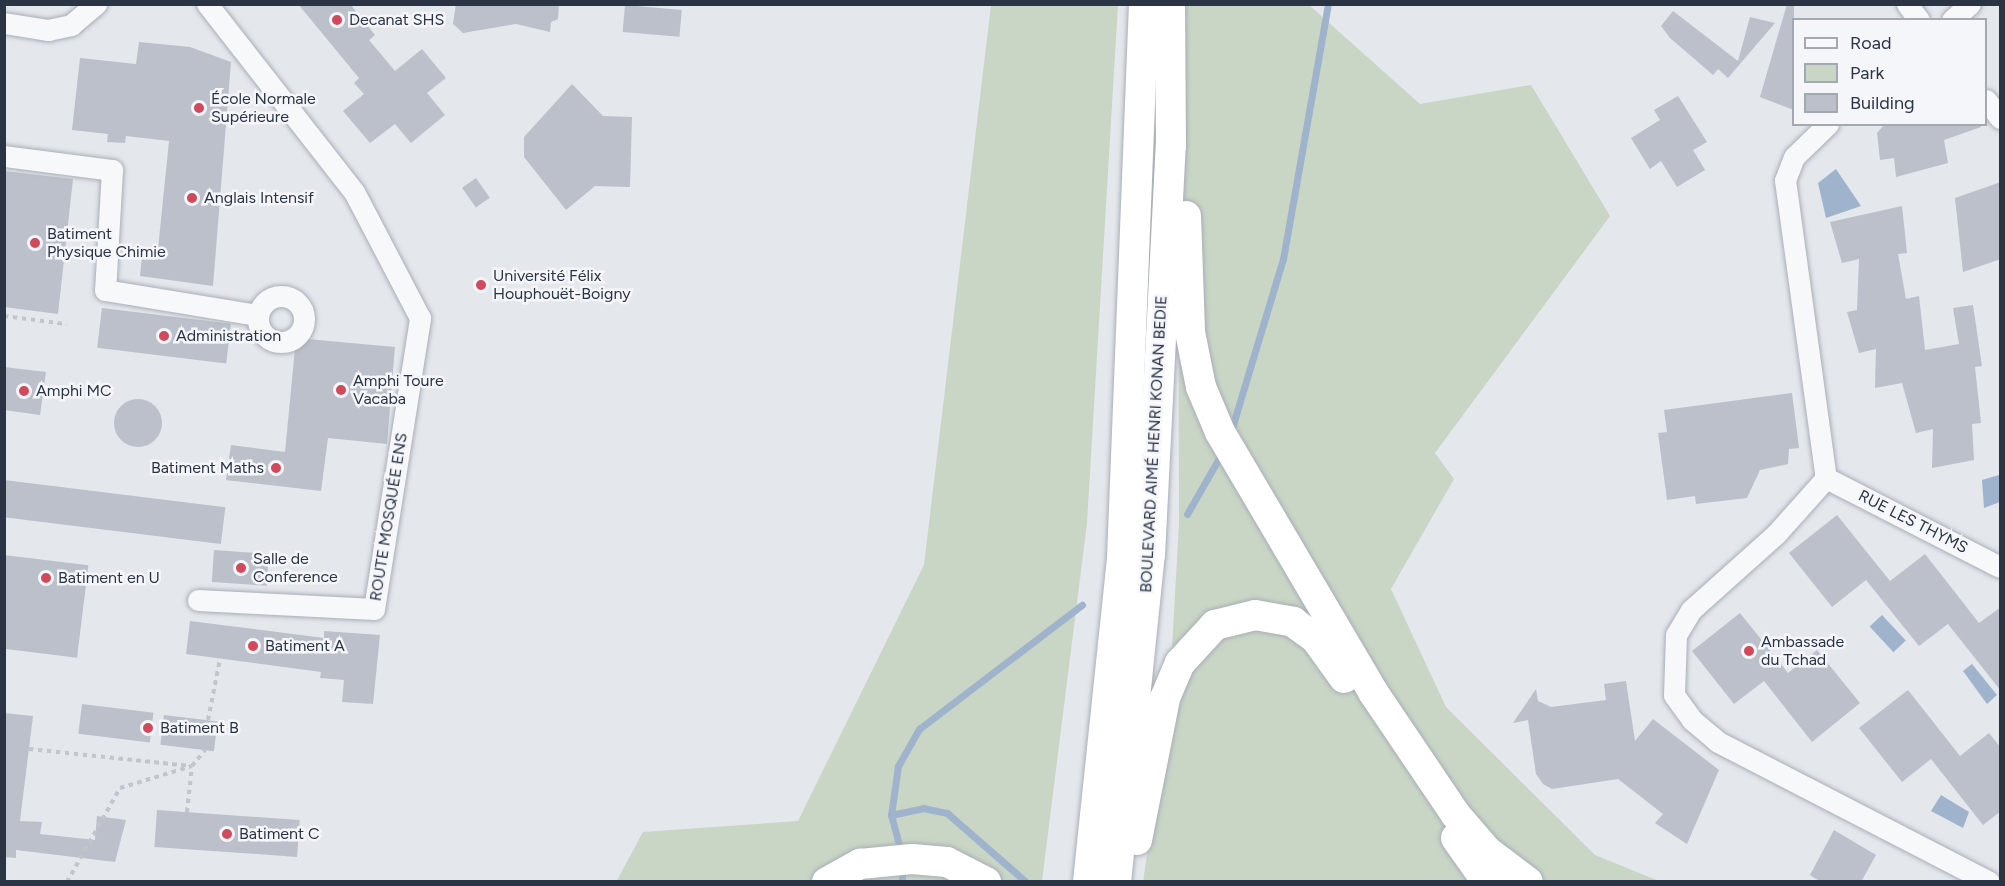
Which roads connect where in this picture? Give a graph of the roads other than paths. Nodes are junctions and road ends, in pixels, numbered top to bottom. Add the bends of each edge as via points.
1 (96, 4) edge
2 (207, 4) edge
3 (1144, 4) edge
4 (1170, 4) edge
5 (1907, 4) edge
6 (1970, 4) edge
7 (1918, 18) edge
8 (1954, 18) edge
9 (4, 22) edge
10 (1987, 101) edge
11 (2001, 118) edge
12 (1826, 126) edge
13 (1171, 146) junction
14 (4, 156) edge
15 (258, 315) dead end
16 (1826, 478) junction
17 (1136, 556) junction
18 (2001, 567) edge
19 (198, 600) dead end
20 (827, 882) edge
21 (986, 882) edge
22 (1088, 882) edge
23 (1116, 882) edge
24 (1129, 882) edge
25 (1486, 882) edge
26 (1528, 882) edge
27 (1989, 882) edge

1 - 9 street via 71,25 48,30
2 - 19 street, ROUTE MOSQUÉE ENS via 354,192 420,318 374,609
3 - 17 highway, BOULEVARD AIMÉ HENRI KONAN BEDIE
4 - 13 highway, BOULEVARD AIMÉ HENRI KONAN BEDIE
5 - 7 street
6 - 8 street
10 - 11 street
12 - 16 street via 1794,157 1785,180
13 - 17 highway, BOULEVARD AIMÉ HENRI KONAN BEDIE via 1153,496
13 - 26 highway via 1186,202 1195,363 1220,432 1373,692 1456,815 1487,851
14 - 15 street via 112,170 105,290
16 - 18 street, RUE LES THYMS
16 - 27 street via 1776,534 1691,610 1676,635 1674,695 1718,742
17 - 22 highway, BOULEVARD AIMÉ HENRI KONAN BEDIE via 1117,624
17 - 23 highway, BOULEVARD AIMÉ HENRI KONAN BEDIE
20 - 21 highway via 860,864 902,859 947,862
24 - 25 highway via 1165,698 1180,663 1215,625 1255,615 1293,622 1316,639

